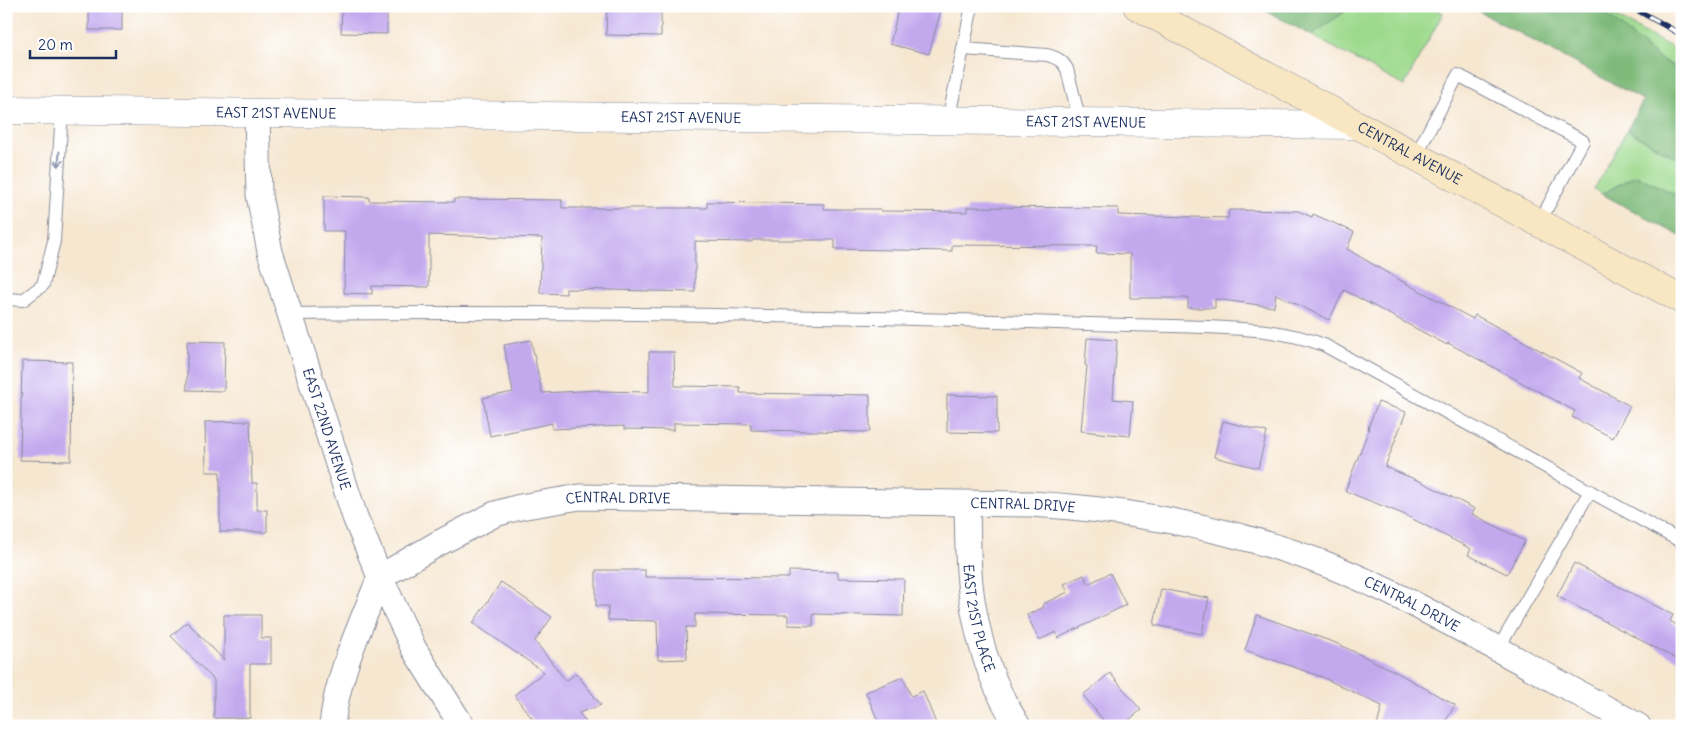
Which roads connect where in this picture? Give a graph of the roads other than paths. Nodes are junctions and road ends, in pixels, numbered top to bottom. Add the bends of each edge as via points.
1 (972, 6) edge
2 (1137, 6) edge
3 (963, 49) junction
4 (6, 110) edge
5 (62, 110) junction
6 (256, 113) junction
7 (948, 121) junction
8 (1080, 122) junction
9 (1356, 125) junction
10 (1415, 156) junction
11 (1539, 223) junction
12 (6, 299) edge
13 (1682, 300) edge
14 (291, 314) junction
15 (1590, 491) junction
16 (967, 504) junction
17 (1682, 542) edge
18 (380, 577) junction
19 (1498, 649) junction
20 (332, 726) edge
21 (462, 726) edge
22 (1018, 726) edge
23 (1638, 726) edge

1 - 3 lane
2 - 9 main road, CENTRAL AVENUE
3 - 7 lane
3 - 8 lane via 1057,58 1067,69
4 - 5 street, EAST 21ST AVENUE
5 - 6 street, EAST 21ST AVENUE
5 -> 12 lane via 54,241 43,285 23,300
6 - 7 street, EAST 21ST AVENUE
6 - 14 street, EAST 22ND AVENUE via 262,217
7 - 8 street, EAST 21ST AVENUE
8 - 9 street, EAST 21ST AVENUE
9 - 10 main road, CENTRAL AVENUE
10 - 11 main road, CENTRAL AVENUE
10 - 11 lane via 1458,76 1583,141
11 - 13 main road, CENTRAL AVENUE
14 - 15 lane via 434,312 857,317 1209,327 1274,332 1324,345
14 - 18 street, EAST 22ND AVENUE via 355,517
15 - 17 lane
15 - 19 lane
16 - 18 street, CENTRAL DRIVE via 580,497 495,514
16 - 19 street, CENTRAL DRIVE via 1085,507 1176,521 1258,542 1332,566 1371,583
16 - 22 street, EAST 21ST PLACE via 974,612 989,668
18 - 20 street via 338,690
18 - 21 street, EAST 22ND AVENUE via 414,649
19 - 23 street, CENTRAL DRIVE

